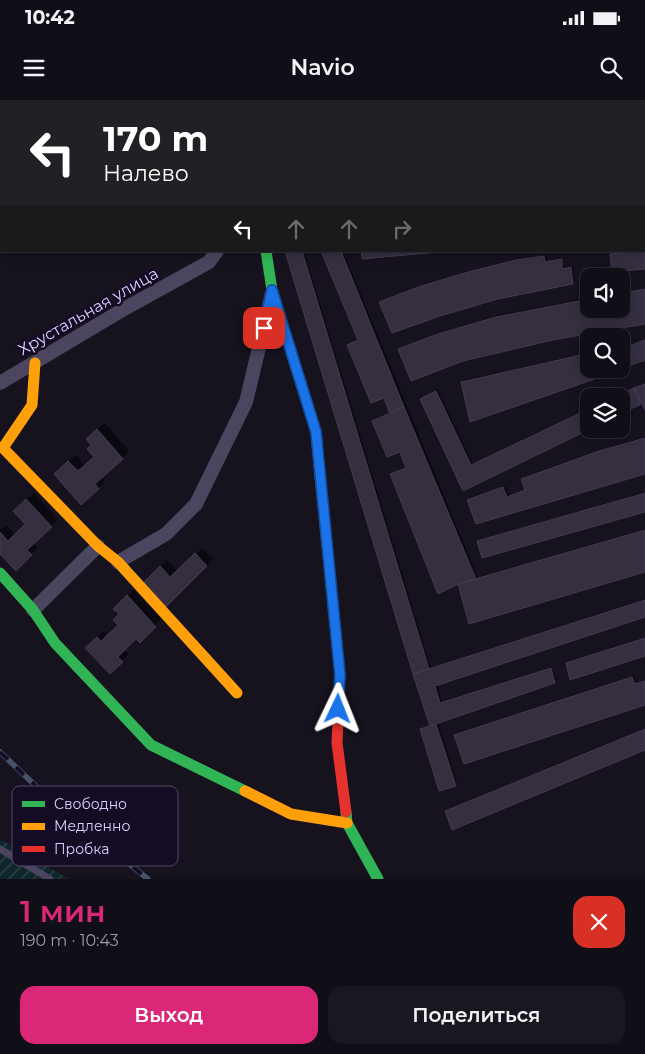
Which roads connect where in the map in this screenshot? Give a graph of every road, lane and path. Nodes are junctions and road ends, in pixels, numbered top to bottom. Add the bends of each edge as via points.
1 (216, 252) edge
2 (266, 252) edge
3 (272, 290) junction
4 (34, 363) junction
5 (0, 383) edge
6 (98, 546) junction
7 (118, 562) junction
8 (0, 573) edge
9 (33, 610) junction
10 (237, 693) dead end
11 (347, 823) junction
12 (0, 849) edge
13 (12, 856) edge
14 (28, 866) edge
15 (50, 879) edge
16 (378, 879) edge

1 - 4 street, Хрустальная улица via 210,262
2 - 3 street
3 - 7 street via 246,402 196,504 166,534
3 - 11 street via 316,432 340,675 337,743
4 - 5 street, Хрустальная улица
4 - 6 street via 32,405 3,448
6 - 7 street
6 - 9 street
7 - 10 street
8 - 9 street
9 - 11 street via 55,643 151,745 291,814
11 - 16 street
12 - 13 lane
14 - 15 lane

